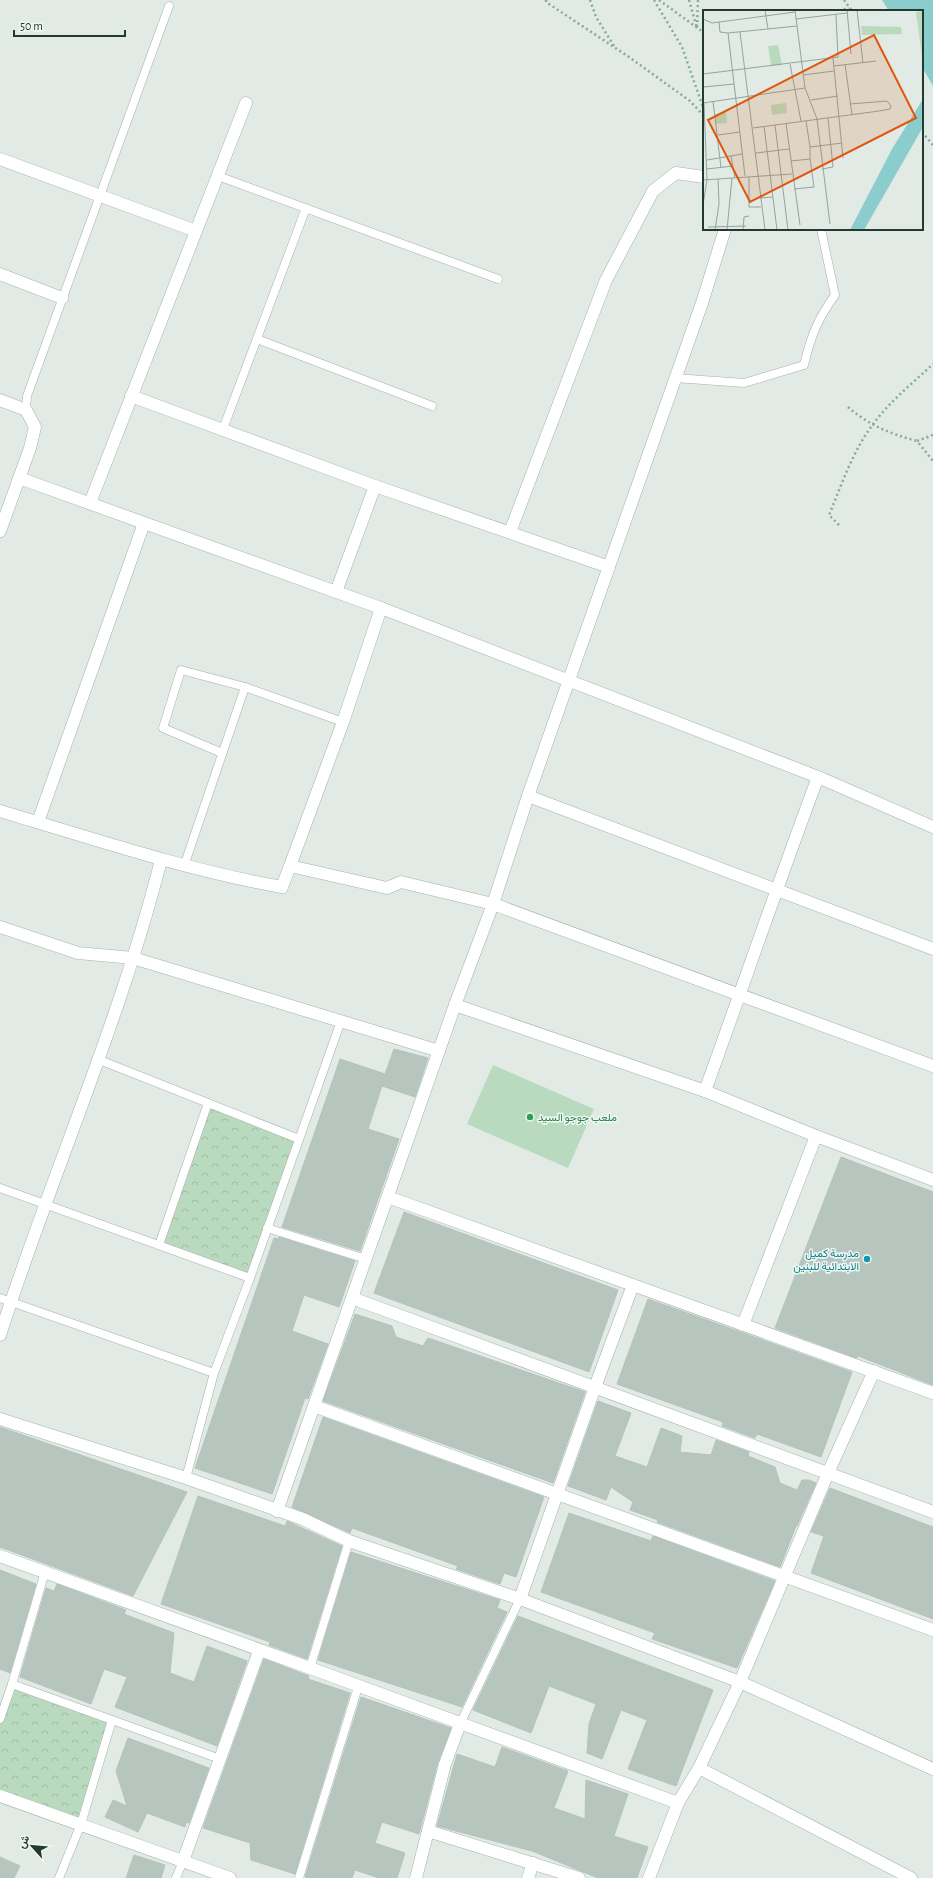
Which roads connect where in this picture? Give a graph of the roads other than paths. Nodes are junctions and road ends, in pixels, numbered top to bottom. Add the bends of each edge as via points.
1 (169, 6) dead end
2 (246, 103) dead end
3 (0, 159) edge
4 (218, 176) junction
5 (703, 177) edge
6 (100, 196) junction
7 (306, 208) junction
8 (725, 230) edge
9 (821, 230) edge
10 (196, 231) junction
11 (0, 274) edge
12 (498, 279) dead end
13 (62, 298) junction
14 (256, 339) junction
15 (675, 378) junction
16 (131, 396) junction
17 (0, 400) edge
18 (432, 406) dead end
19 (26, 410) junction
20 (223, 429) junction
21 (19, 478) junction
22 (375, 486) junction
23 (90, 503) junction
24 (144, 523) junction
25 (0, 531) edge
26 (510, 532) junction
27 (609, 567) junction
28 (336, 592) junction
29 (381, 608) junction
30 (568, 681) junction
31 (245, 687) junction
32 (343, 722) junction
33 (222, 753) junction
34 (818, 777) junction
35 (528, 796) junction
36 (0, 811) edge
37 (38, 822) junction
38 (933, 827) edge
39 (161, 860) junction
40 (184, 866) junction
41 (290, 866) junction
42 (775, 890) junction
43 (492, 904) junction
44 (0, 927) edge
45 (933, 949) edge
46 (134, 958) junction
47 (740, 995) junction
48 (455, 1005) junction
49 (341, 1021) junction
50 (439, 1050) junction
51 (98, 1059) junction
52 (933, 1066) edge
53 (705, 1091) junction
54 (208, 1103) junction
55 (816, 1136) junction
56 (299, 1139) junction
57 (933, 1180) edge
58 (0, 1188) edge
59 (388, 1197) junction
60 (44, 1204) junction
61 (267, 1228) junction
62 (159, 1245) junction
63 (366, 1259) junction
64 (250, 1278) junction
65 (633, 1285) junction
66 (352, 1298) junction
67 (5, 1300) edge
68 (743, 1324) junction
69 (0, 1335) edge
70 (874, 1371) junction
71 (214, 1373) junction
72 (595, 1388) junction
73 (933, 1393) edge
74 (314, 1406) junction
75 (0, 1419) edge
76 (828, 1473) junction
77 (186, 1478) junction
78 (556, 1494) junction
79 (277, 1511) junction
80 (933, 1512) edge
81 (349, 1541) junction
82 (0, 1556) edge
83 (45, 1572) junction
84 (785, 1577) junction
85 (520, 1599) junction
86 (933, 1630) edge
87 (259, 1650) junction
88 (310, 1668) junction
89 (740, 1682) junction
90 (12, 1684) junction
91 (358, 1687) junction
92 (0, 1719) edge
93 (112, 1720) junction
94 (460, 1724) junction
95 (220, 1759) junction
96 (699, 1768) junction
97 (933, 1769) edge
98 (0, 1796) edge
99 (678, 1803) junction
100 (81, 1824) junction
101 (428, 1831) junction
102 (183, 1861) junction
103 (533, 1863) junction
104 (59, 1878) edge
105 (176, 1878) edge
106 (230, 1878) edge
107 (299, 1878) edge
108 (416, 1878) edge
109 (528, 1878) edge
110 (579, 1878) edge
111 (649, 1878) edge
112 (911, 1878) edge

1 - 6 lane
2 - 4 street
3 - 6 street
4 - 7 lane
4 - 10 street
5 - 26 street via 676,173 653,191 606,280
6 - 10 street
6 - 13 lane
7 - 12 lane
7 - 14 lane
8 - 15 street
9 - 15 lane via 835,295 820,316 810,340 804,365 744,383
10 - 16 street
11 - 13 street
13 - 19 lane via 27,396
14 - 18 lane
14 - 20 lane
15 - 27 street
16 - 20 street
16 - 23 street
17 - 19 street
19 - 21 street via 34,427 30,448
20 - 22 street
21 - 23 street
21 - 25 street
22 - 26 street
22 - 28 street
23 - 24 street
24 - 28 street
24 - 37 street
26 - 27 street
27 - 30 street
28 - 29 street
29 - 30 street
29 - 32 street
30 - 34 street
30 - 35 street
31 - 32 lane
31 - 33 lane
31 - 33 lane via 181,670 163,728
32 - 41 street
33 - 40 lane
34 - 38 street
34 - 42 street
35 - 42 street
35 - 43 street
36 - 37 street
37 - 39 street
39 - 40 street
39 - 46 street
40 - 41 street via 282,887
41 - 43 street via 387,888 401,882
42 - 45 street
42 - 47 street
43 - 47 street
43 - 48 street
44 - 46 street via 78,953
46 - 49 street
46 - 51 street
47 - 52 street
47 - 53 street
48 - 50 street
48 - 53 street
49 - 50 street
49 - 56 lane
50 - 59 street
51 - 54 lane
51 - 60 street
53 - 55 street
54 - 56 lane
54 - 62 lane
55 - 57 street
55 - 68 street
56 - 61 lane
58 - 60 lane
59 - 63 street
59 - 65 street
60 - 62 lane
60 - 67 street
61 - 63 lane
61 - 64 lane
62 - 64 lane
63 - 66 street
64 - 71 lane
65 - 68 street
65 - 72 street
66 - 72 street
66 - 74 street
67 - 69 street
67 - 71 lane
68 - 70 street
70 - 73 street
70 - 76 street
71 - 77 lane
72 - 76 street
72 - 78 street
74 - 78 street
74 - 79 street
75 - 77 street
76 - 80 street
76 - 84 street
77 - 79 street
78 - 84 street
78 - 85 street
79 - 81 street via 303,1519
81 - 85 street
81 - 88 lane
82 - 83 street
83 - 87 street
83 - 90 lane
84 - 86 street
84 - 89 street
85 - 89 street
85 - 94 lane
87 - 88 street
87 - 95 street
88 - 91 street
89 - 96 street
89 - 97 street
90 - 92 lane
90 - 93 lane
91 - 94 street
91 - 107 lane
93 - 95 lane
93 - 100 lane
94 - 99 street
94 - 101 street via 445,1764
95 - 102 street
96 - 99 street
96 - 112 street
98 - 100 street
99 - 111 street
100 - 102 street
100 - 104 lane
101 - 103 street
101 - 108 street
102 - 105 lane
102 - 106 street
103 - 109 street
103 - 110 street

